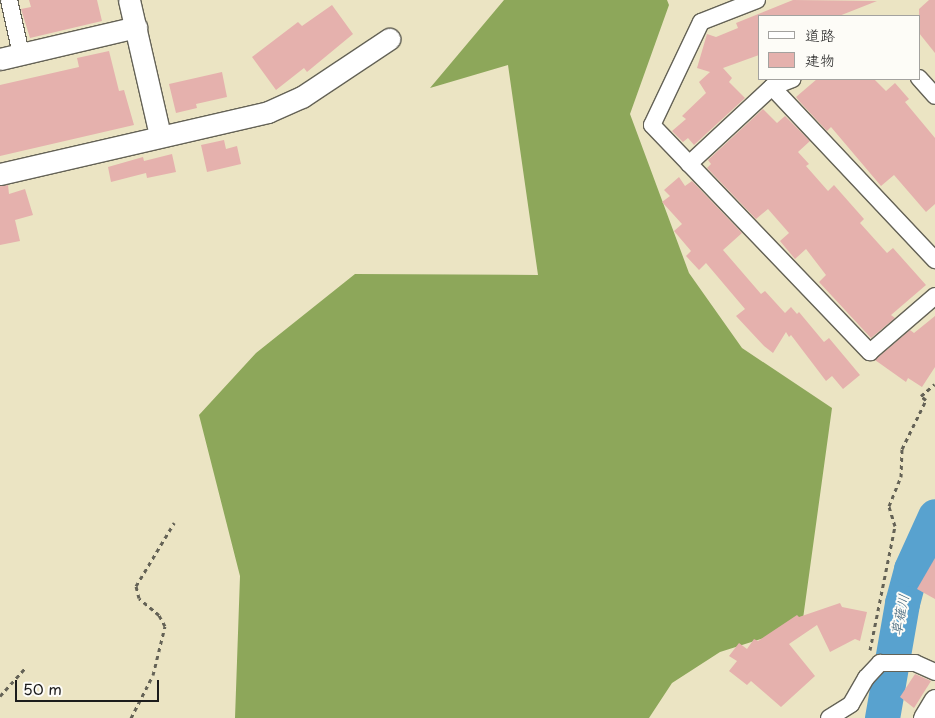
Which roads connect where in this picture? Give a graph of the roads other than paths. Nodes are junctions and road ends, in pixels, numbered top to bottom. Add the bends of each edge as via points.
1 (9, 0) edge
2 (129, 0) edge
3 (757, 0) edge
4 (136, 27) junction
5 (389, 39) dead end
6 (21, 54) junction
7 (0, 59) edge
8 (920, 79) edge
9 (790, 80) edge
10 (772, 87) junction
11 (935, 96) edge
12 (160, 135) junction
13 (689, 164) junction
14 (0, 174) edge
15 (935, 260) edge
16 (935, 296) edge
17 (935, 672) edge
18 (935, 700) edge
19 (829, 718) edge
20 (924, 718) edge

1 - 6 street
2 - 4 street
3 - 13 street via 701,22 652,125
4 - 6 street
4 - 12 street
5 - 12 street via 302,97 268,112
6 - 7 street
8 - 11 street
9 - 10 street
10 - 13 street
10 - 15 street
12 - 14 street
13 - 16 street via 870,352
17 - 19 street via 915,663 880,663 866,678 852,704
18 - 20 street

